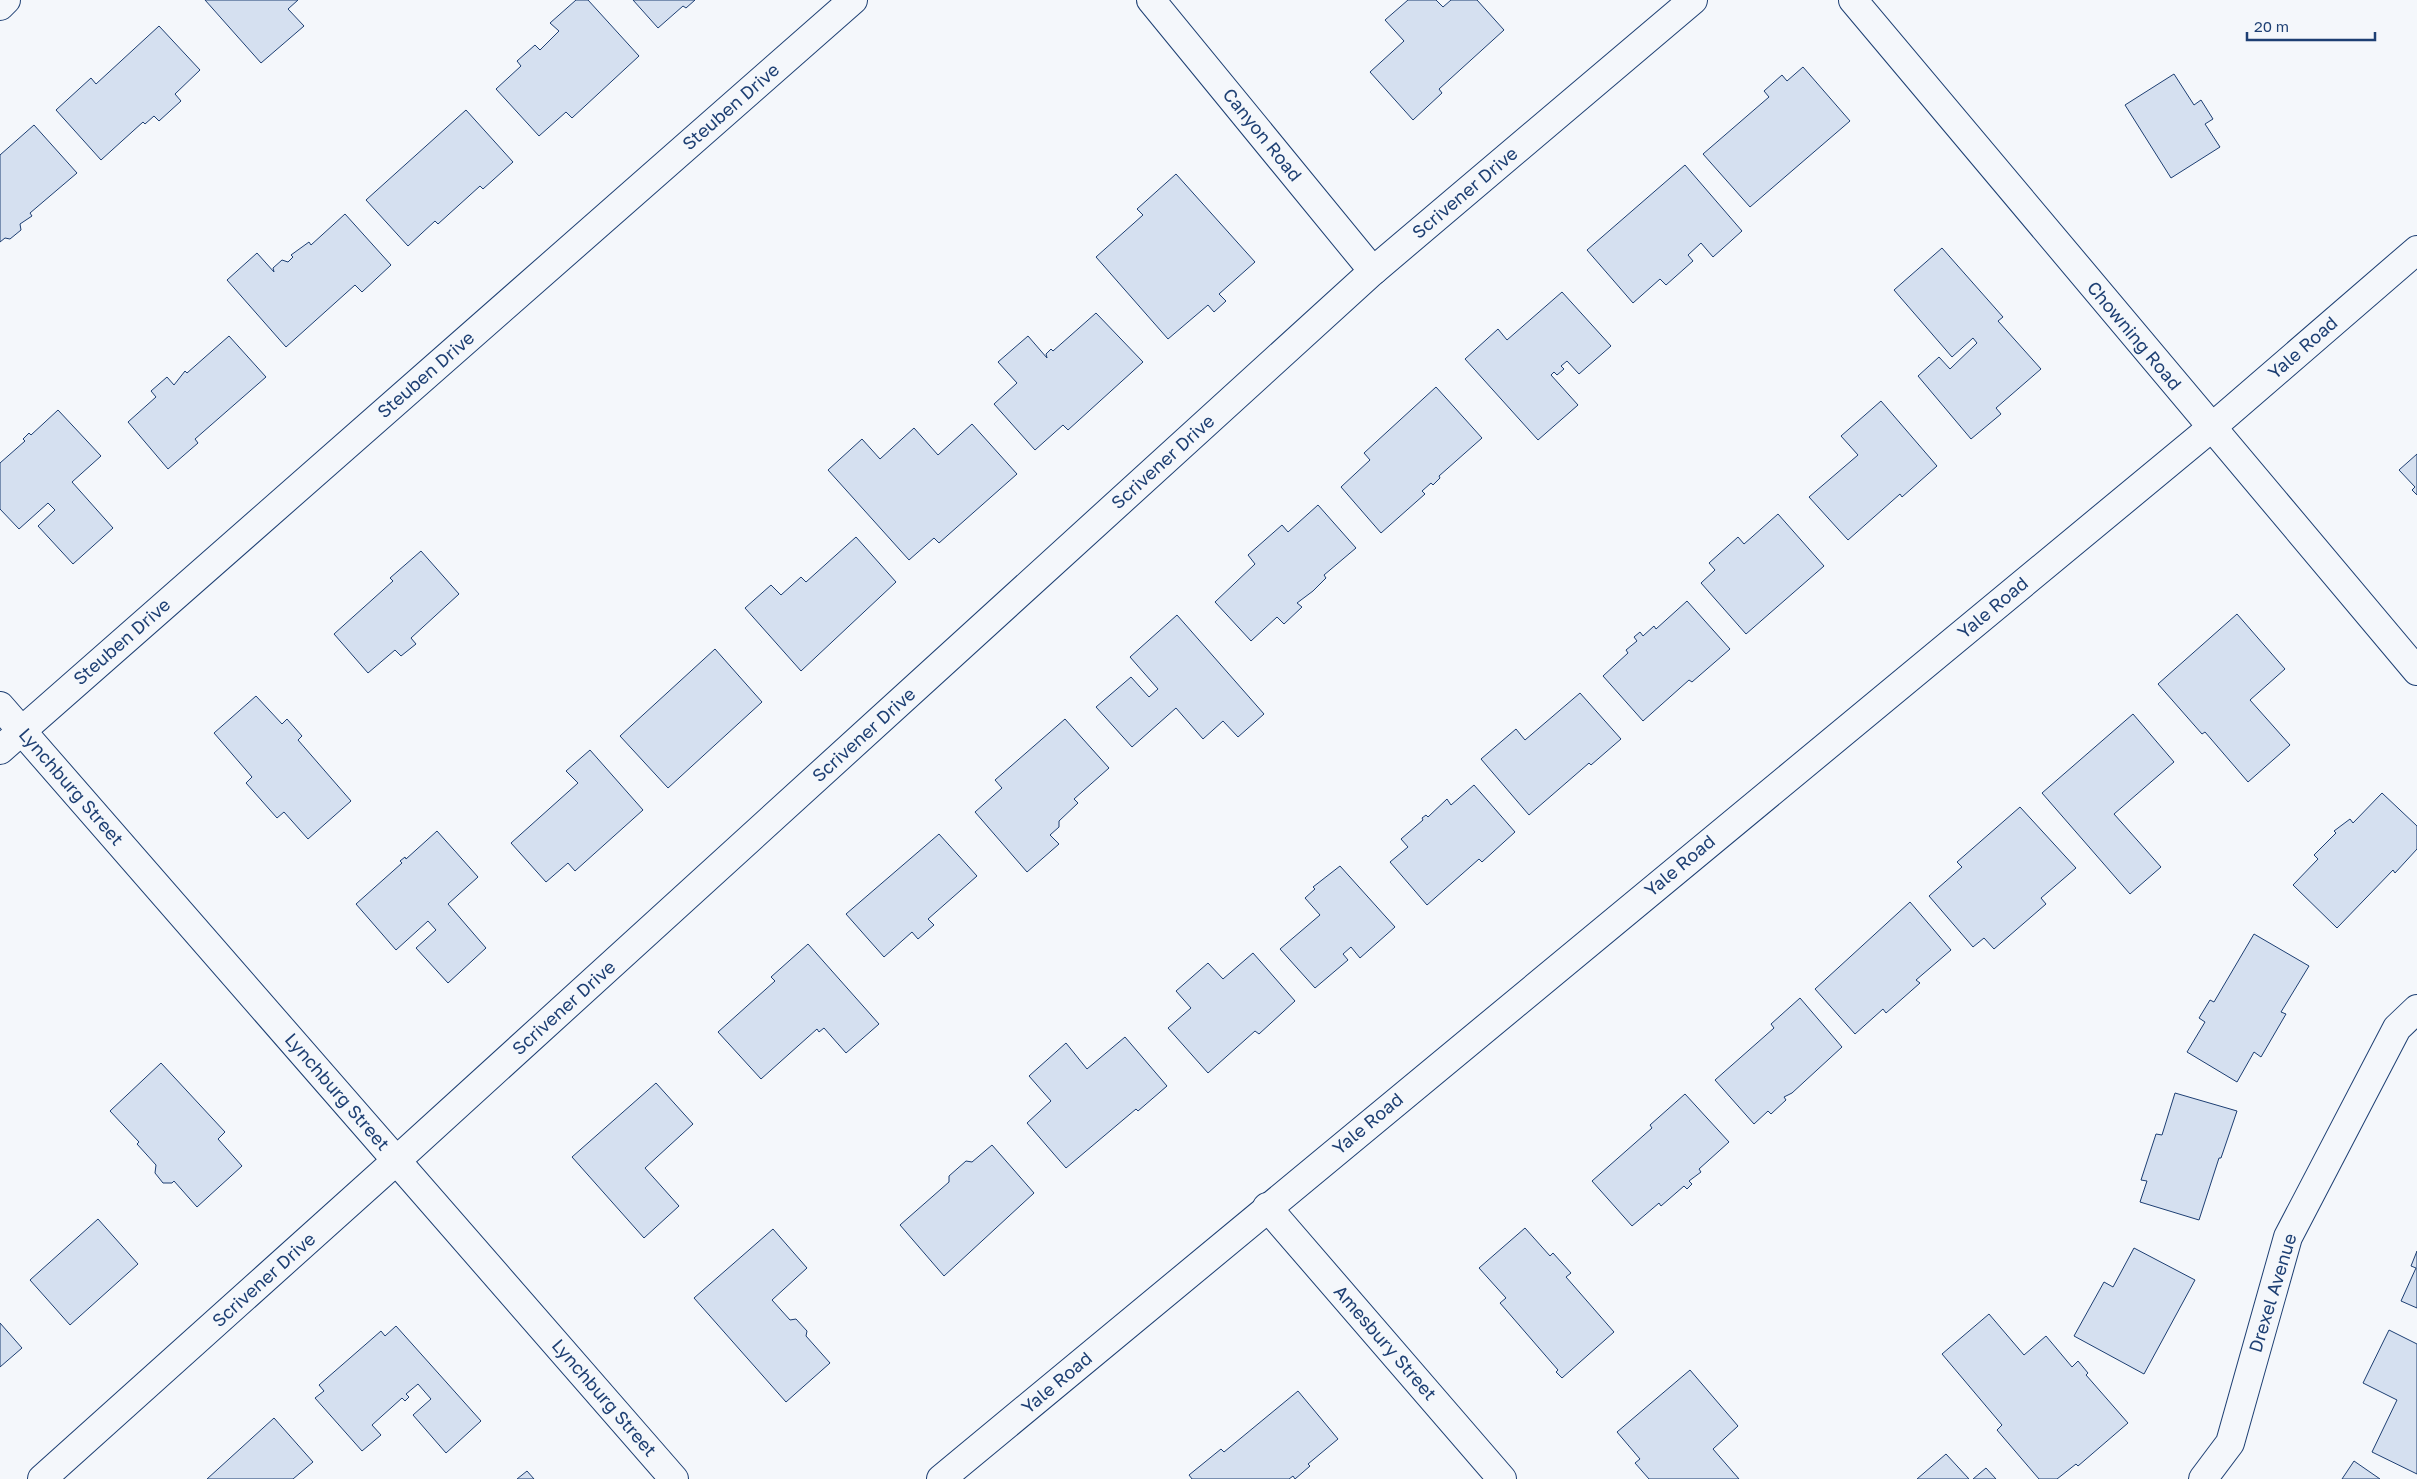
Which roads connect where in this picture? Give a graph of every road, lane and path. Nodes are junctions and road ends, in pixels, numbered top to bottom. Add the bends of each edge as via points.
1 (6, 0) edge
2 (853, 0) edge
3 (1151, 0) edge
4 (1693, 0) edge
5 (1853, 0) edge
6 (0, 6) edge
7 (2417, 250) edge
8 (1373, 271) junction
9 (2211, 428) junction
10 (2417, 671) edge
11 (0, 706) edge
12 (21, 731) junction
13 (0, 750) edge
14 (2417, 1009) edge
15 (397, 1160) junction
16 (1267, 1208) junction
17 (42, 1479) edge
18 (674, 1479) edge
19 (941, 1479) edge
20 (1502, 1479) edge
21 (2203, 1479) edge

1 - 6 street
2 - 12 street, Steuben Drive
3 - 8 street, Canyon Road
4 - 8 street, Scrivener Drive
5 - 9 street, Chowning Road
7 - 9 street, Yale Road
8 - 15 street, Scrivener Drive
9 - 10 street, Chowning Road
9 - 16 street, Yale Road
11 - 12 street, Lynchburg Street
12 - 13 street, Steuben Drive
12 - 15 street, Lynchburg Street
14 - 21 street, Drexel Avenue via 2397,1028 2288,1238 2230,1443
15 - 17 street, Scrivener Drive
15 - 18 street, Lynchburg Street
16 - 19 street, Yale Road
16 - 20 street, Amesbury Street

